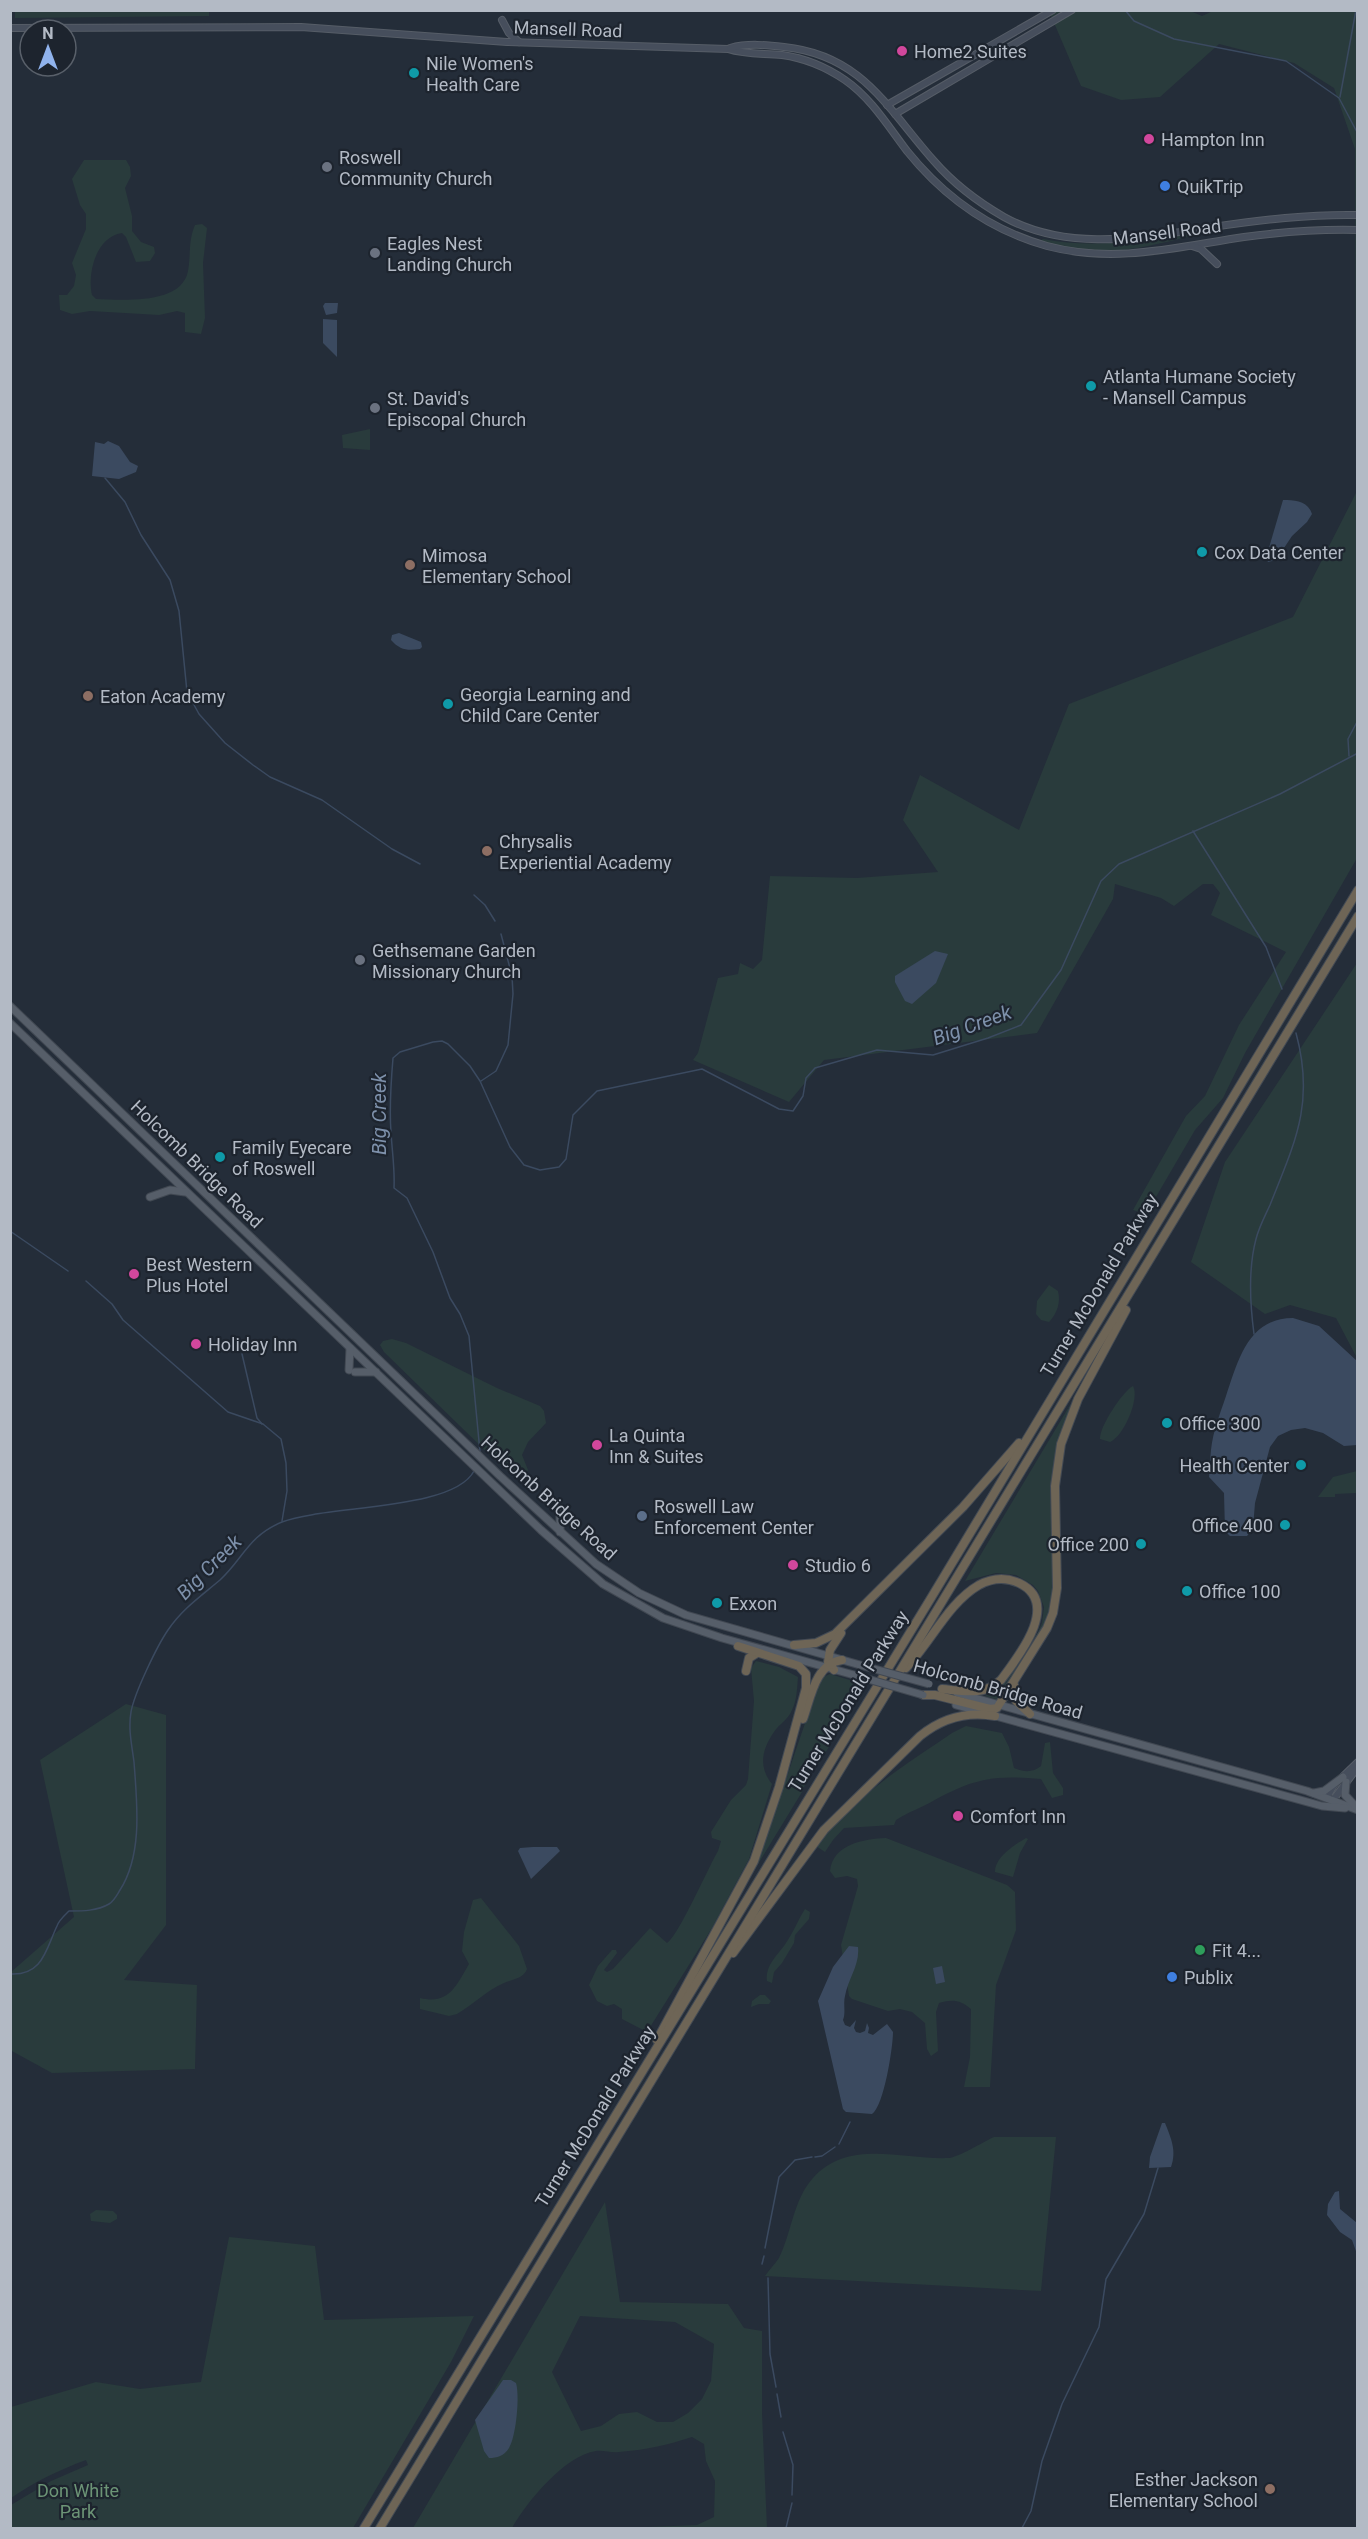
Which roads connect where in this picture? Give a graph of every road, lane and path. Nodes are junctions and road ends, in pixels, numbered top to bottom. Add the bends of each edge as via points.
1 (1053, 10) edge
2 (1072, 10) edge
3 (502, 20) dead end
4 (10, 28) edge
5 (519, 42) junction
6 (728, 49) junction
7 (887, 105) junction
8 (895, 114) junction
9 (1358, 215) edge
10 (1358, 230) edge
11 (1191, 245) junction
12 (1217, 264) dead end
13 (1358, 890) edge
14 (1358, 916) edge
15 (10, 1006) edge
16 (10, 1023) edge
17 (188, 1192) junction
18 (150, 1197) dead end
19 (1175, 1220) junction
20 (350, 1348) junction
21 (376, 1372) junction
22 (1035, 1423) junction
23 (560, 1511) dead end
24 (560, 1532) junction
25 (848, 1622) junction
26 (723, 1638) junction
27 (738, 1646) joint
28 (794, 1646) junction
29 (757, 1653) junction
30 (842, 1660) joint
31 (829, 1664) junction
32 (746, 1671) dead end
33 (1016, 1678) junction
34 (895, 1679) junction
35 (942, 1689) junction
36 (923, 1695) junction
37 (1000, 1705) junction
38 (1030, 1714) junction
39 (995, 1716) junction
40 (1358, 1765) edge
41 (1344, 1779) junction
42 (779, 1787) junction
43 (1314, 1793) junction
44 (1330, 1799) junction
45 (1348, 1808) junction
46 (1358, 1810) edge
47 (724, 1962) junction
48 (647, 2063) junction
49 (364, 2529) edge
50 (380, 2529) edge

1 - 7 main road
2 - 8 main road
3 - 5 main road via 508,33
4 - 5 main road, Mansell Road via 301,27
5 - 6 main road, Mansell Road
6 - 7 main road, Mansell Road via 775,45 825,56 861,76
6 - 11 main road, Mansell Road via 743,54 798,58 845,80 868,100 947,194 990,224 1020,237 1067,251 1100,255
7 - 8 main road, Mansell Road
8 - 9 main road, Mansell Road via 961,188 1005,217 1057,234 1120,240 1272,219
10 - 11 main road, Mansell Road via 1263,235
11 - 12 main road
13 - 22 highway, Turner McDonald Parkway
14 - 19 highway, Turner McDonald Parkway
15 - 24 main road, Holcomb Bridge Road
16 - 17 main road, Holcomb Bridge Road
17 - 18 main road via 173,1190
17 - 20 main road, Holcomb Bridge Road
19 - 33 highway via 1068,1423 1054,1486 1055,1605 1047,1628
19 - 34 highway, Turner McDonald Parkway
20 - 21 main road, Holcomb Bridge Road
20 - 21 main road via 352,1371
21 - 26 main road, Holcomb Bridge Road via 563,1551 603,1584 663,1618
22 - 25 highway via 983,1486
22 - 48 highway, Turner McDonald Parkway
23 - 24 main road
24 - 28 main road, Holcomb Bridge Road via 610,1575 654,1601 702,1620
25 - 28 highway via 830,1638
25 - 31 highway
26 - 27 main road
26 - 31 main road, Holcomb Bridge Road
27 - 29 highway
28 - 31 main road, Holcomb Bridge Road
29 - 32 highway via 749,1658
29 - 42 highway via 795,1664 807,1679
30 - 31 highway
30 - 35 main road, Holcomb Bridge Road, bridge
31 - 36 main road, Holcomb Bridge Road, bridge
31 - 42 highway via 816,1680
33 - 37 highway
33 - 38 highway via 1014,1697
34 - 35 highway via 973,1589 999,1579 1028,1588 1037,1603 1037,1620 1002,1679 980,1691
34 - 47 highway, Turner McDonald Parkway
35 - 37 main road, Holcomb Bridge Road
36 - 37 highway via 992,1709
36 - 39 main road, Holcomb Bridge Road
37 - 38 main road, Holcomb Bridge Road
38 - 43 main road, Holcomb Bridge Road
39 - 45 main road, Holcomb Bridge Road via 1322,1806
39 - 47 highway via 970,1714 953,1718 917,1739 824,1830 746,1938
40 - 41 main road
41 - 43 main road
41 - 44 main road
41 - 46 main road via 1345,1795
42 - 48 highway via 751,1869 665,2022
43 - 44 main road, Holcomb Bridge Road
44 - 45 main road, Holcomb Bridge Road
45 - 46 main road, Holcomb Bridge Road
47 - 50 highway, Turner McDonald Parkway
48 - 49 highway, Turner McDonald Parkway

